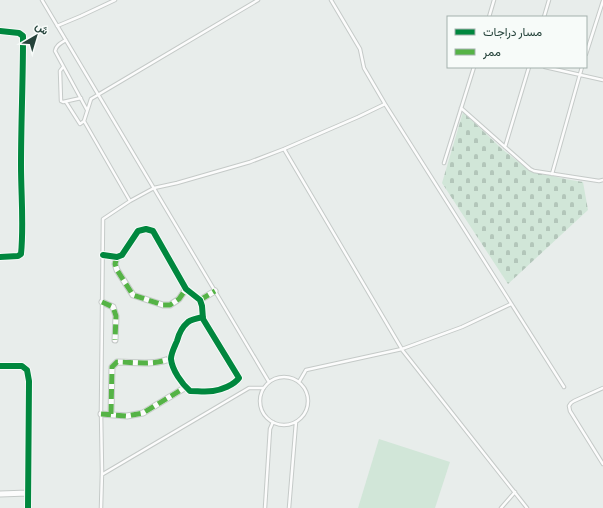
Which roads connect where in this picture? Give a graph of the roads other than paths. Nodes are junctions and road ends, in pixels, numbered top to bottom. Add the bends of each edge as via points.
1 (42, 0) edge
2 (115, 0) edge
3 (258, 0) edge
4 (331, 0) edge
5 (494, 0) edge
6 (549, 0) edge
7 (603, 1) edge
8 (489, 16) edge
9 (544, 16) edge
10 (58, 26) junction
11 (0, 31) edge
12 (66, 40) junction
13 (587, 51) edge
14 (63, 67) junction
15 (474, 68) edge
16 (529, 68) edge
17 (550, 68) edge
18 (582, 68) edge
19 (579, 74) junction
20 (603, 80) edge
21 (99, 95) junction
22 (81, 98) junction
23 (66, 102) junction
24 (385, 104) junction
25 (461, 108) junction
26 (88, 110) junction
27 (84, 122) junction
28 (505, 147) junction
29 (284, 149) junction
30 (444, 163) dead end
31 (552, 174) junction
32 (603, 180) edge
33 (154, 188) junction
34 (130, 200) junction
35 (103, 254) junction
36 (0, 257) edge
37 (117, 257) junction
38 (186, 290) junction
39 (216, 291) junction
40 (200, 300) junction
41 (102, 302) junction
42 (511, 304) junction
43 (203, 317) junction
44 (115, 340) dead end
45 (402, 349) junction
46 (171, 358) junction
47 (0, 366) edge
48 (269, 382) junction
49 (299, 382) junction
50 (186, 387) junction
51 (564, 387) dead end
52 (264, 388) junction
53 (603, 388) edge
54 (101, 414) junction
55 (111, 414) junction
56 (273, 422) junction
57 (296, 422) junction
58 (603, 464) edge
59 (102, 474) junction
60 (515, 492) junction
61 (28, 493) junction
62 (0, 494) edge
63 (28, 508) edge
64 (101, 508) edge
65 (264, 508) edge
66 (289, 508) edge
67 (501, 508) edge
68 (527, 508) edge

1 - 10 lane
2 - 10 lane
3 - 21 lane
4 - 24 lane via 360,50 364,68
5 - 8 lane
6 - 9 lane
7 - 13 lane
10 - 12 lane
11 - 36 street via 20,33 23,36 21,251 18,256
12 - 14 lane via 59,44 55,51
12 - 21 lane
14 - 22 lane
14 - 23 lane via 60,71 61,102
15 - 25 lane
16 - 28 lane
17 - 19 lane
18 - 19 lane
19 - 20 lane
19 - 31 lane
21 - 26 lane via 91,99
21 - 33 lane
22 - 23 lane
22 - 26 lane
23 - 27 lane via 80,124
24 - 29 lane
24 - 42 lane
25 - 28 lane
25 - 30 lane
26 - 27 lane
27 - 34 lane
28 - 31 lane via 530,169
29 - 33 lane via 250,162
29 - 45 lane
31 - 32 lane
33 - 34 lane
33 - 39 lane
34 - 35 lane via 103,219
35 - 37 street
35 - 41 lane
37 - 38 street via 117,270 133,295 170,305
37 - 38 street via 122,255 138,231 152,230
38 - 40 street
39 - 40 street
39 - 48 lane
40 - 43 street
41 - 44 street via 113,307 116,316
41 - 54 lane
42 - 45 lane via 462,327
42 - 51 lane
43 - 46 street via 189,321 182,327
43 - 50 street via 239,378 231,385 213,391 190,391
45 - 49 lane via 306,370
45 - 60 lane
46 - 50 street
46 - 55 street via 154,362 117,362 112,367
47 - 61 street via 22,366 27,370
48 - 49 lane via 284,377
48 - 52 lane
49 - 57 lane via 307,395 308,403 302,417
50 - 55 street via 143,413 127,416
52 - 56 lane via 260,402 262,410
52 - 59 lane via 249,388
53 - 58 lane via 569,405 570,411
54 - 55 street
54 - 59 lane
56 - 57 lane
56 - 65 lane via 270,429
57 - 66 lane
59 - 64 lane
60 - 67 lane
60 - 68 lane
61 - 62 street
61 - 63 street

